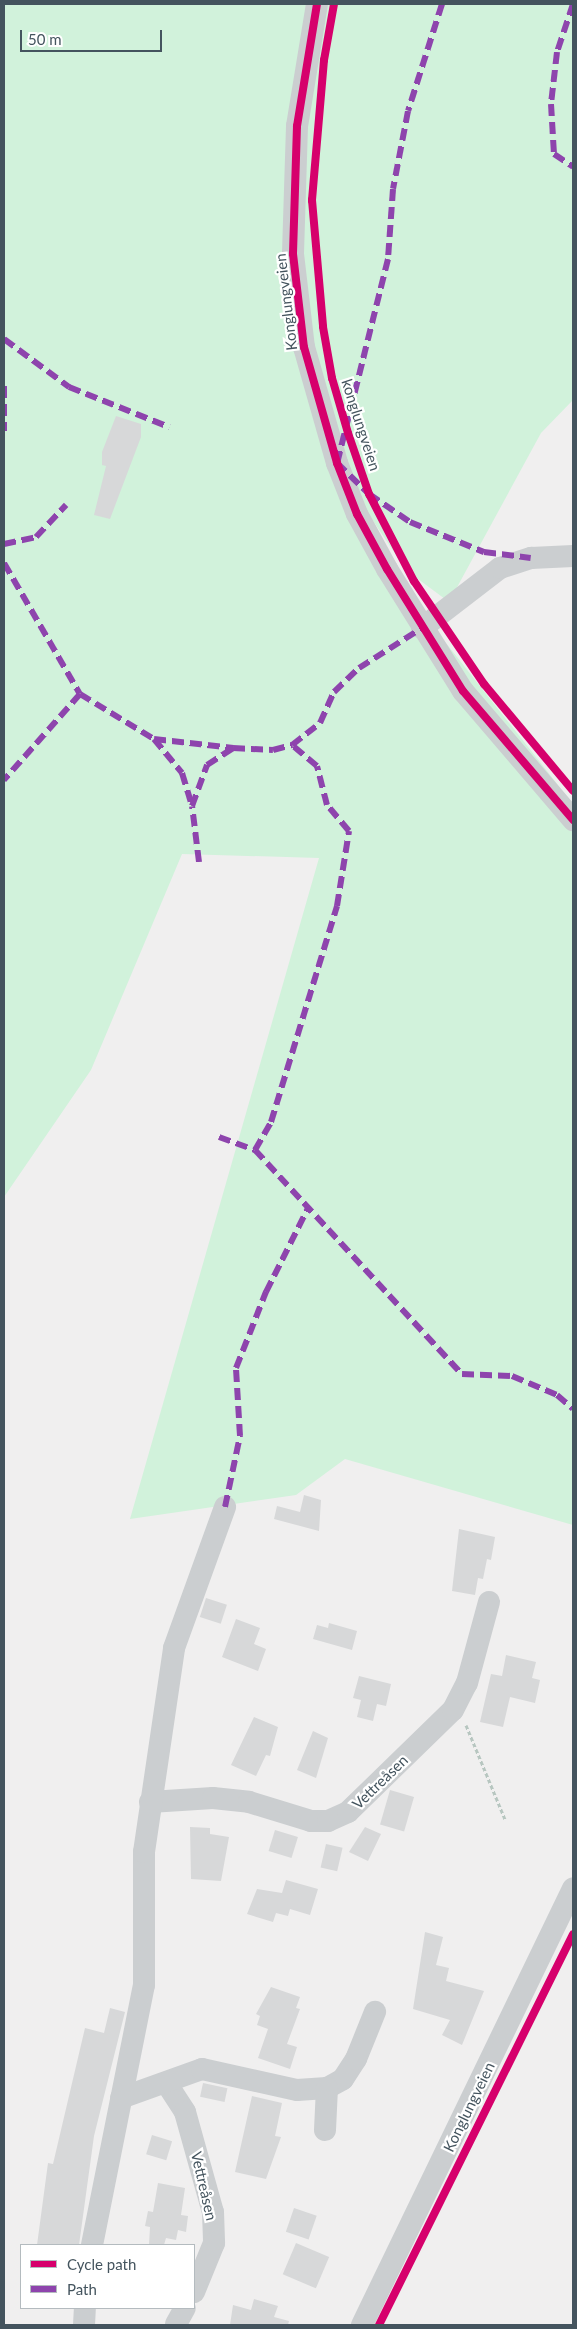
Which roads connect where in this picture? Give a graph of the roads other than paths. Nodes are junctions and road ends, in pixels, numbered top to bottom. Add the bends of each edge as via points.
1 (317, 4) edge
2 (573, 556) edge
3 (422, 628) junction
4 (573, 820) edge
5 (225, 1507) dead end
6 (489, 1602) dead end
7 (150, 1802) junction
8 (573, 1888) edge
9 (374, 2012) dead end
10 (167, 2084) junction
11 (327, 2088) junction
12 (121, 2098) junction
13 (325, 2130) dead end
14 (92, 2244) edge
15 (195, 2290) edge
16 (85, 2309) edge
17 (84, 2325) edge
18 (362, 2325) edge

1 - 3 street, Konglungveien via 297,126 292,201 293,254 304,346 357,514
2 - 3 street via 531,558 500,568
3 - 4 street, Konglungveien via 463,691
5 - 7 street via 174,1648
6 - 7 street, Vettreåsen via 467,1683 453,1710 348,1812 328,1821 213,1798
7 - 12 street via 144,1852 144,1985
8 - 18 street, Konglungveien
9 - 11 street via 356,2059 343,2078
10 - 11 street via 202,2069 298,2090
10 - 12 street
10 - 15 street, Vettreåsen via 185,2112 213,2212 214,2243
11 - 13 street
12 - 14 street
16 - 17 street

